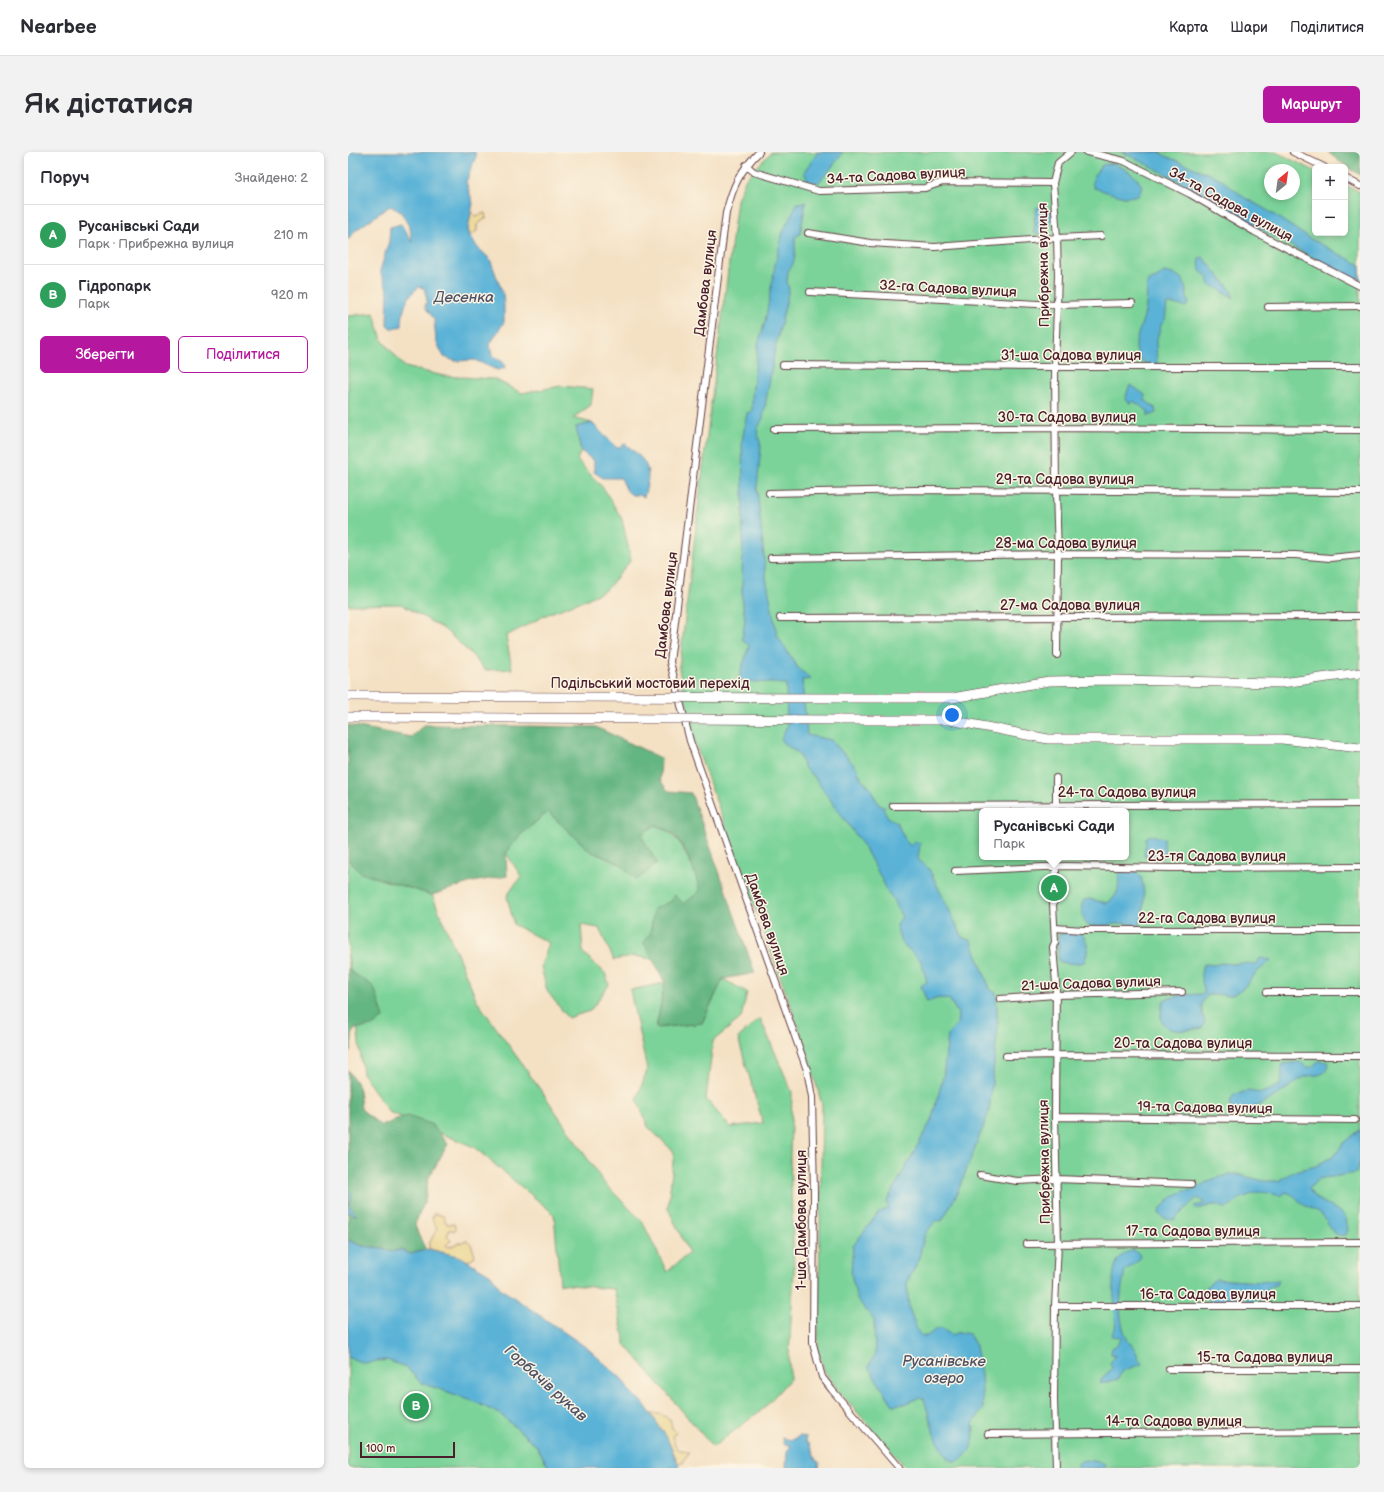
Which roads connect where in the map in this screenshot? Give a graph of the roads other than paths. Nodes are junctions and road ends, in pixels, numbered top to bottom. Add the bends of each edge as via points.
1 (759, 152) edge
2 (1071, 152) edge
3 (1087, 152) edge
4 (1293, 152) edge
5 (1318, 164) edge
6 (746, 165) junction
7 (1348, 180) edge
8 (1053, 183) junction
9 (1360, 186) edge
10 (808, 233) dead end
11 (1101, 236) dead end
12 (1057, 238) junction
13 (1360, 286) edge
14 (810, 292) dead end
15 (1132, 303) dead end
16 (1056, 305) junction
17 (1360, 306) edge
18 (1268, 307) dead end
19 (783, 365) dead end
20 (1055, 367) junction
21 (1360, 367) edge
22 (1056, 428) junction
23 (774, 429) dead end
24 (1360, 430) edge
25 (1056, 491) junction
26 (1360, 492) edge
27 (769, 493) dead end
28 (1058, 554) junction
29 (1360, 555) edge
30 (771, 558) dead end
31 (1360, 616) edge
32 (1057, 617) junction
33 (780, 618) dead end
34 (1057, 655) dead end
35 (1360, 673) edge
36 (348, 696) edge
37 (348, 717) edge
38 (1360, 748) edge
39 (1056, 778) dead end
40 (1360, 804) edge
41 (893, 806) dead end
42 (1056, 808) edge
43 (1055, 860) edge
44 (1055, 866) junction
45 (1360, 867) edge
46 (955, 871) dead end
47 (1055, 928) junction
48 (1360, 930) edge
49 (1182, 992) dead end
50 (1267, 992) dead end
51 (1360, 992) edge
52 (1055, 995) junction
53 (1000, 998) dead end
54 (1055, 1055) junction
55 (1006, 1056) dead end
56 (1360, 1056) edge
57 (812, 1097) joint
58 (1055, 1117) junction
59 (1355, 1120) dead end
60 (980, 1175) dead end
61 (1056, 1179) junction
62 (1190, 1184) dead end
63 (1360, 1242) edge
64 (1027, 1244) dead end
65 (1058, 1244) junction
66 (1055, 1306) junction
67 (1360, 1306) edge
68 (1360, 1368) edge
69 (1169, 1369) dead end
70 (1360, 1432) edge
71 (988, 1434) dead end
72 (1055, 1434) junction
73 (899, 1468) edge
74 (1056, 1468) edge

1 - 6 street, Дамбова вулиця
2 - 8 street, Прибрежна вулиця via 1058,163
3 - 13 street, 34-та Садова вулиця via 1124,161
4 - 5 street
6 - 8 street, 34-та Садова вулиця via 754,172 819,191 925,188 943,182
6 - 57 street, Дамбова вулиця via 732,190 726,213 670,662 690,741 807,1070
7 - 9 street
8 - 12 street, Прибрежна вулиця
10 - 12 street via 870,243 935,247
11 - 12 street
12 - 16 street, Прибрежна вулиця
14 - 16 street, 32-га Садова вулиця
15 - 16 street, 32-га Садова вулиця
16 - 20 street, Прибрежна вулиця
17 - 18 street
19 - 20 street, 31-ша Садова вулиця
20 - 21 street, 31-ша Садова вулиця
20 - 22 street, Прибрежна вулиця
22 - 23 street, 30-та Садова вулиця
22 - 24 street, 30-та Садова вулиця
22 - 25 street, Прибрежна вулиця
25 - 26 street, 29-та Садова вулиця
25 - 27 street, 29-та Садова вулиця
25 - 28 street, Прибрежна вулиця
28 - 29 street, 28-ма Садова вулиця via 1295,555 1330,558
28 - 30 street, 28-ма Садова вулиця
28 - 32 street, Прибрежна вулиця
31 - 32 street, 27-ма Садова вулиця
32 - 33 street, 27-ма Садова вулиця
32 - 34 street, Прибрежна вулиця
35 - 36 main road, Подільський мостовий перехід, bridge via 1282,683 1049,681 952,698
37 - 38 main road, bridge via 950,720 1048,739 1282,739
39 - 42 street
40 - 42 street, 24-та Садова вулиця
41 - 42 street, 24-та Садова вулиця
43 - 44 street, Прибрежна вулиця
44 - 45 street, 23-тя Садова вулиця
44 - 46 street, 23-тя Садова вулиця
44 - 47 street, Прибрежна вулиця
47 - 48 street, 22-га Садова вулиця
47 - 52 street, Прибрежна вулиця
49 - 52 street, 21-ша Садова вулиця
50 - 51 street
52 - 53 street, 21-ша Садова вулиця
52 - 54 street, Прибрежна вулиця
54 - 55 street, 20-та Садова вулиця
54 - 56 street, 20-та Садова вулиця
54 - 58 street, Прибрежна вулиця
57 - 73 street, 1-ша Дамбова вулиця via 813,1344 822,1377
58 - 59 street, 19-та Садова вулиця
58 - 61 street, Прибрежна вулиця
60 - 61 street via 1017,1181
61 - 62 street
61 - 65 street, Прибрежна вулиця
63 - 65 street, 17-та Садова вулиця
64 - 65 street, 17-та Садова вулиця
65 - 66 street, Прибрежна вулиця
66 - 67 street, 16-та Садова вулиця
66 - 72 street, Прибрежна вулиця
68 - 69 street, 15-та Садова вулиця
70 - 72 street, 14-та Садова вулиця
71 - 72 street, 14-та Садова вулиця
72 - 74 street, Прибрежна вулиця

